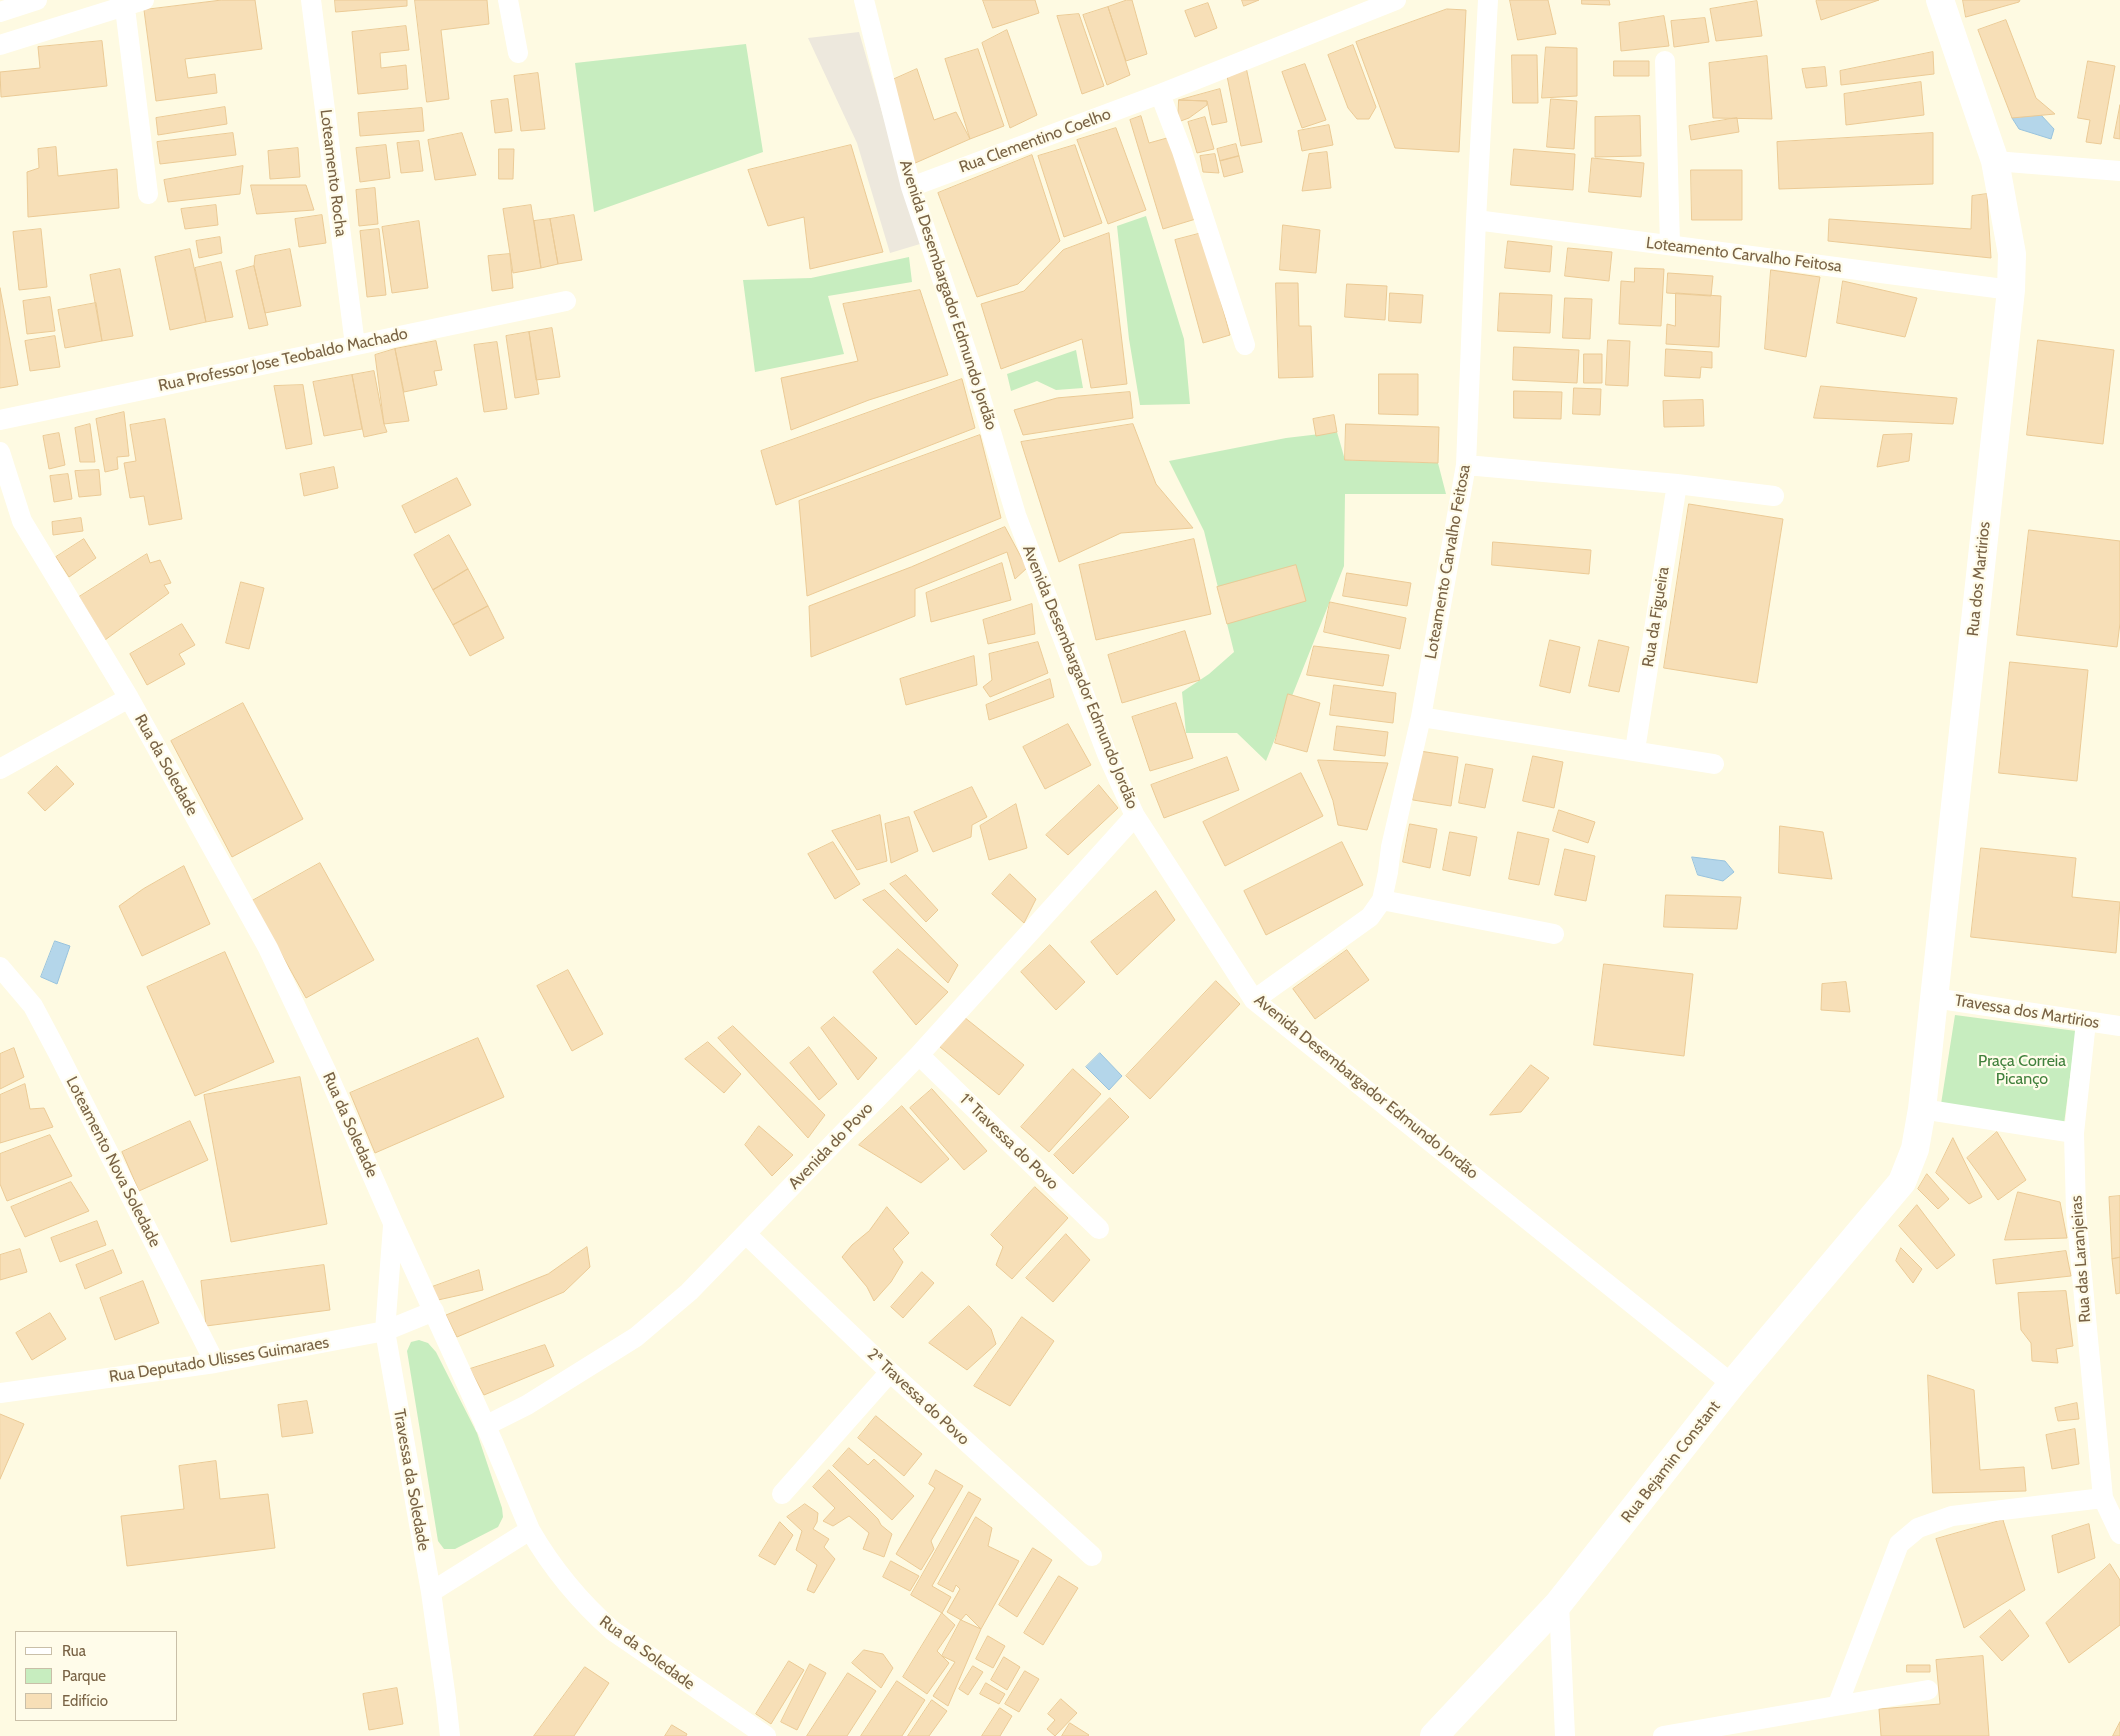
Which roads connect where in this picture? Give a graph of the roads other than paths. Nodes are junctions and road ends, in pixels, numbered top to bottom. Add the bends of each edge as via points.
1 (37, 0) edge
2 (144, 0) edge
3 (311, 0) edge
4 (508, 0) edge
5 (1396, 0) edge
6 (1488, 0) edge
7 (1940, 0) edge
8 (870, 1) edge
9 (124, 3) edge
10 (0, 12) edge
11 (0, 45) edge
12 (518, 53) dead end
13 (1665, 61) dead end
14 (1160, 94) junction
15 (1994, 161) junction
16 (2120, 172) edge
17 (911, 187) junction
18 (148, 194) dead end
19 (1476, 220) junction
20 (1670, 245) junction
21 (2011, 290) junction
22 (566, 301) dead end
23 (355, 345) junction
24 (1245, 345) dead end
25 (0, 420) edge
26 (0, 452) edge
27 (1466, 465) junction
28 (3, 473) edge
29 (1677, 484) junction
30 (1774, 496) dead end
31 (129, 698) junction
32 (1421, 717) junction
33 (1635, 750) junction
34 (1714, 764) dead end
35 (0, 769) edge
36 (1135, 816) junction
37 (1382, 900) junction
38 (1554, 934) dead end
39 (0, 967) edge
40 (1934, 998) junction
41 (1254, 1000) junction
42 (2086, 1022) junction
43 (2120, 1026) edge
44 (919, 1055) junction
45 (1922, 1109) junction
46 (2074, 1134) junction
47 (393, 1223) junction
48 (1099, 1229) dead end
49 (746, 1234) junction
50 (434, 1311) junction
51 (385, 1331) junction
52 (214, 1364) junction
53 (890, 1372) junction
54 (1732, 1384) junction
55 (0, 1393) edge
56 (485, 1426) junction
57 (782, 1494) dead end
58 (2103, 1498) junction
59 (530, 1530) junction
60 (2120, 1534) edge
61 (1092, 1556) dead end
62 (431, 1592) junction
63 (1559, 1603) junction
64 (1928, 1690) dead end
65 (1838, 1704) junction
66 (450, 1736) edge
67 (766, 1736) edge
68 (1434, 1736) edge
69 (1565, 1736) edge
70 (1663, 1736) edge

1 - 10 street
2 - 9 street
3 - 23 street, Loteamento Rocha
4 - 12 street
5 - 14 street, Rua Clementino Coelho
6 - 19 street, Loteamento Carvalho Feitosa
7 - 15 street, Rua dos Martirios
8 - 17 street, Avenida Desembargador Edmundo Jordão
9 - 11 street
9 - 18 street
13 - 20 street
14 - 17 street, Rua Clementino Coelho
14 - 24 street via 1182,150
15 - 16 street
15 - 21 street, Rua dos Martirios via 2012,254
17 - 36 street, Avenida Desembargador Edmundo Jordão via 970,362 1016,515 1107,754
19 - 20 street, Loteamento Carvalho Feitosa
19 - 27 street, Loteamento Carvalho Feitosa
20 - 21 street, Loteamento Carvalho Feitosa
21 - 40 street, Rua dos Martirios
22 - 23 street, Rua Professor Jose Teobaldo Machado
23 - 25 street, Rua Professor Jose Teobaldo Machado
26 - 28 street, Rua da Soledade
27 - 29 street
27 - 32 street, Loteamento Carvalho Feitosa
28 - 31 street, Rua da Soledade via 22,521
29 - 30 street
29 - 33 street, Rua da Figueira
31 - 35 street
31 - 47 street, Rua da Soledade via 268,948
32 - 33 street
32 - 37 street, Loteamento Carvalho Feitosa
33 - 34 street
36 - 41 street, Avenida Desembargador Edmundo Jordão
36 - 44 street, Avenida do Povo
37 - 38 street
37 - 41 street, Loteamento Carvalho Feitosa via 1370,917
39 - 52 street, Loteamento Nova Soledade via 33,1006
40 - 42 street, Travessa dos Martirios
40 - 45 street, Rua dos Martirios
41 - 54 street, Avenida Desembargador Edmundo Jordão
42 - 43 street, Travessa dos Martirios
42 - 46 street, Rua das Laranjeiras
44 - 48 street, 1ª Travessa do Povo
44 - 49 street, Avenida do Povo
45 - 46 street
45 - 54 street, Rua Bejamin Constant via 1915,1149 1902,1182
46 - 58 street, Rua das Laranjeiras via 2077,1222
47 - 50 street, Rua da Soledade
47 - 51 street, Travessa da Soledade
49 - 53 street, 2ª Travessa do Povo
49 - 56 street, Avenida do Povo via 689,1292 636,1336 527,1405
50 - 51 street, Rua Deputado Ulisses Guimaraes
50 - 56 street, Rua da Soledade
51 - 52 street, Rua Deputado Ulisses Guimaraes
51 - 62 street, Travessa da Soledade
52 - 55 street, Rua Deputado Ulisses Guimaraes
53 - 57 street
53 - 61 street, 2ª Travessa do Povo
54 - 63 street, Rua Bejamin Constant
56 - 59 street, Rua da Soledade
58 - 60 street, Rua das Laranjeiras
58 - 65 street via 1952,1516 1918,1528 1899,1544
59 - 62 street
59 - 67 street, Rua da Soledade via 591,1612 613,1631
62 - 66 street, Travessa da Soledade
63 - 68 street, Rua Bejamin Constant
63 - 69 street
64 - 65 street
65 - 70 street

